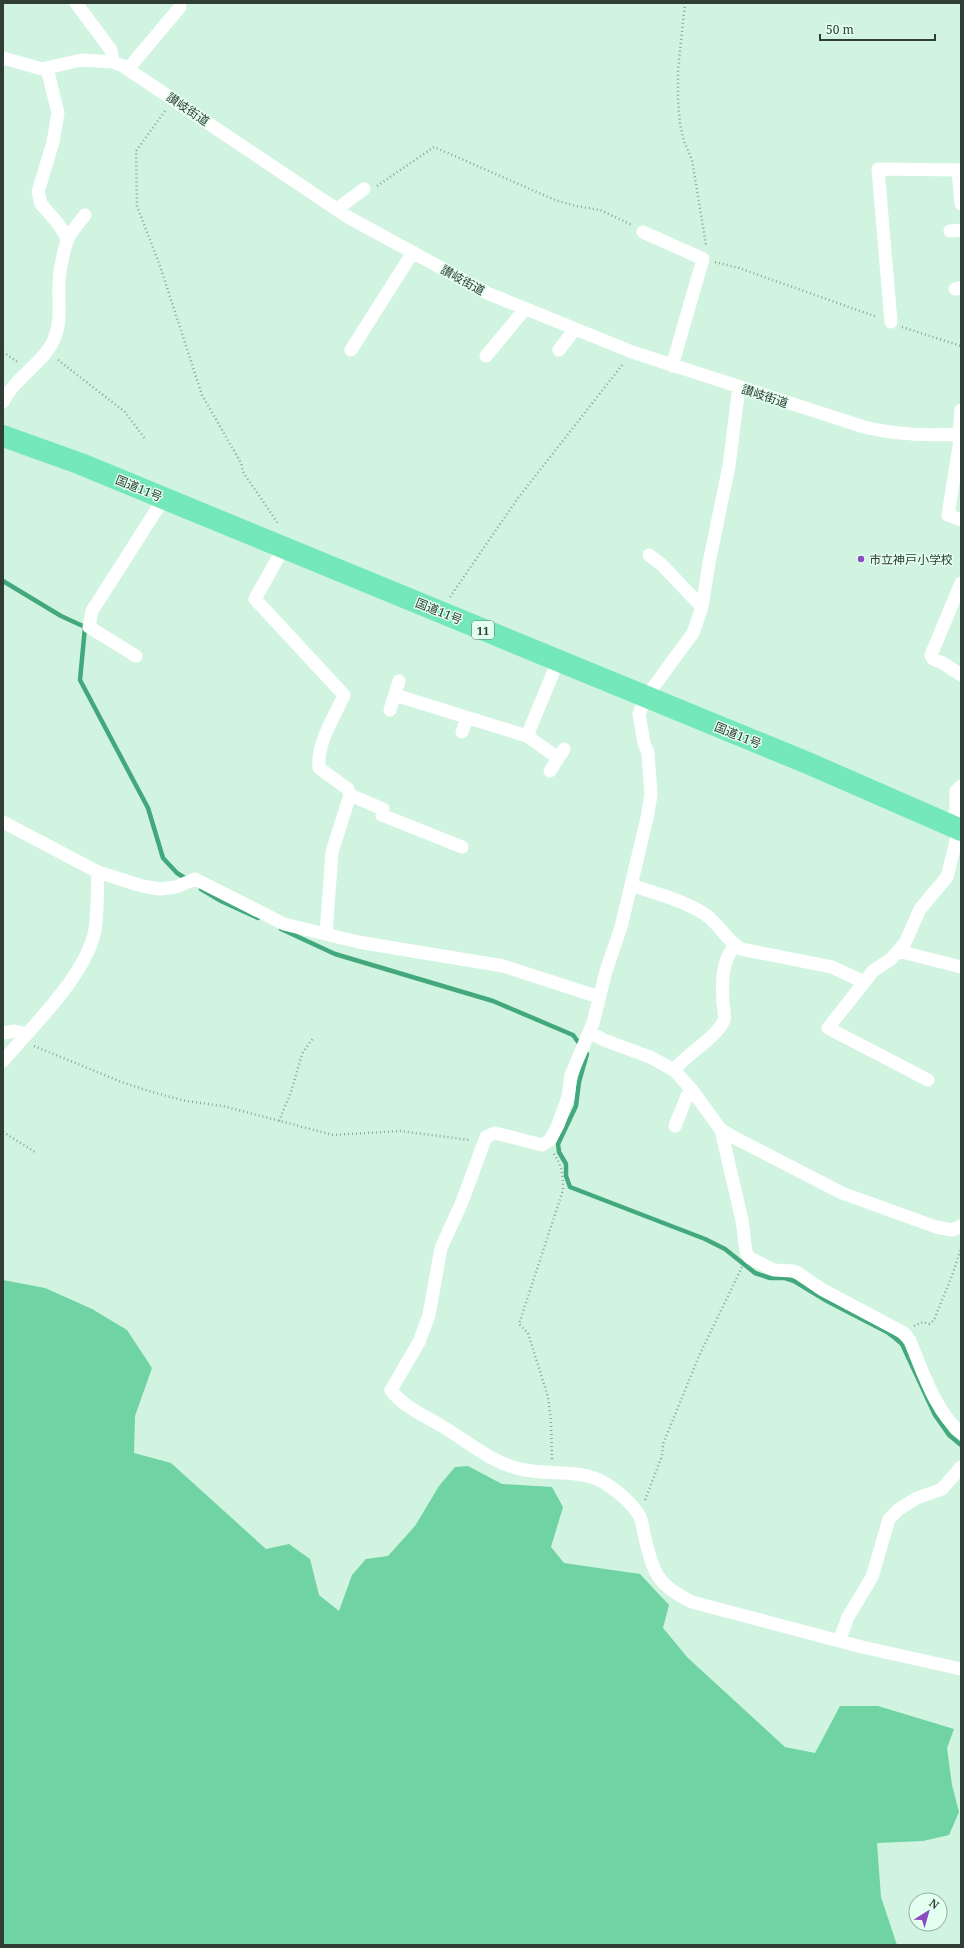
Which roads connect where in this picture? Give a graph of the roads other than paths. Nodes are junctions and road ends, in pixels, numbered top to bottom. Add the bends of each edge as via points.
1 (76, 3) edge
2 (180, 7) dead end
3 (3, 58) edge
4 (113, 62) junction
5 (46, 68) junction
6 (128, 69) junction
7 (959, 170) edge
8 (364, 189) road end
9 (961, 204) edge
10 (337, 209) junction
11 (85, 216) dead end
12 (643, 232) road end
13 (66, 242) junction
14 (413, 252) junction
15 (525, 309) junction
16 (891, 322) road end
17 (576, 329) junction
18 (351, 350) dead end
19 (559, 350) dead end
20 (486, 356) dead end
21 (672, 366) junction
22 (739, 387) junction
23 (3, 402) edge
24 (961, 410) edge
25 (960, 435) edge
26 (3, 436) edge
27 (164, 498) junction
28 (961, 520) edge
29 (284, 547) junction
30 (649, 556) dead end
31 (961, 583) edge
32 (702, 607) junction
33 (136, 656) dead end
34 (558, 660) junction
35 (961, 675) edge
36 (399, 681) dead end
37 (395, 695) junction
38 (646, 697) junction
39 (390, 710) dead end
40 (467, 718) junction
41 (462, 732) dead end
42 (526, 736) junction
43 (550, 771) dead end
44 (961, 786) edge
45 (350, 795) junction
46 (3, 822) edge
47 (957, 828) edge
48 (462, 847) dead end
49 (98, 872) junction
50 (631, 885) junction
51 (326, 934) junction
52 (735, 945) junction
53 (898, 951) junction
54 (961, 967) edge
55 (864, 982) junction
56 (600, 997) junction
57 (589, 1032) junction
58 (3, 1033) edge
59 (24, 1037) junction
60 (3, 1061) edge
61 (674, 1070) junction
62 (928, 1080) dead end
63 (692, 1090) junction
64 (675, 1126) dead end
65 (721, 1130) junction
66 (961, 1226) edge
67 (961, 1433) edge
68 (961, 1467) edge
69 (839, 1641) junction
70 (961, 1669) edge

1 - 4 street via 111,50
2 - 6 street
3 - 5 street, 讃岐街道
4 - 5 street, 讃岐街道 via 81,60
4 - 6 street, 讃岐街道
5 - 13 street via 58,113 53,142 38,192 41,204 65,234
6 - 10 street, 讃岐街道
7 - 9 street
7 - 16 street via 878,169
8 - 10 street
10 - 14 street, 讃岐街道
11 - 13 street
12 - 21 street via 703,259
13 - 23 street via 59,270 59,324 54,339 47,352 29,369
14 - 15 street, 讃岐街道 via 487,293
14 - 18 street
15 - 17 street, 讃岐街道
15 - 20 street
17 - 19 street
17 - 21 street, 讃岐街道
21 - 22 street, 讃岐街道
22 - 25 street, 讃岐街道 via 885,433
22 - 32 street via 729,466 708,564
24 - 25 street
25 - 28 street via 948,515
26 - 27 highway, 国道11号 / 11
27 - 29 highway, 国道11号 / 11
27 - 33 street via 92,611 89,627
29 - 34 highway, 国道11号 / 11
29 - 45 street via 255,599 344,694 318,756 319,768 348,789
30 - 32 street via 662,565
31 - 35 street via 931,655 933,659
32 - 38 street via 693,633
34 - 38 highway, 国道11号 / 11
34 - 42 street
36 - 37 street
37 - 39 street
37 - 40 street
38 - 47 highway, 国道11号 / 11
38 - 50 street via 639,714 648,753 651,795
40 - 41 street
40 - 42 street
42 - 43 street via 561,754
44 - 47 street via 956,791
45 - 48 street via 382,809 382,815
45 - 51 street via 332,852
46 - 49 street
47 - 53 street via 947,877 920,910 905,943
49 - 51 street via 160,889 176,887 195,879 284,924
49 - 59 street via 95,930 88,951 63,990
50 - 52 street via 694,908 720,927
50 - 56 street
51 - 56 street via 358,942 503,966
52 - 55 street via 741,949 832,967
52 - 61 street via 727,954 722,978 724,1019 718,1029
53 - 54 street
53 - 55 street via 873,971
55 - 62 street via 828,1028
56 - 57 street
57 - 61 street
57 - 69 street via 571,1075 568,1097 558,1126 550,1140 542,1145 495,1133 486,1137 462,1202 441,1248 427,1322 419,1342 390,1390 396,1398 503,1464 525,1470 578,1475 604,1483 626,1500 640,1518 652,1568 664,1585 680,1596 692,1602
58 - 59 street via 14,1031
59 - 60 street
61 - 63 street
63 - 64 street
63 - 65 street
65 - 66 street via 842,1192 936,1227 952,1230
65 - 67 street via 742,1220 746,1252 750,1258 774,1270 798,1273 904,1333 938,1403 950,1423
68 - 69 street via 942,1489 917,1498 889,1519 872,1577 848,1617
69 - 70 street

